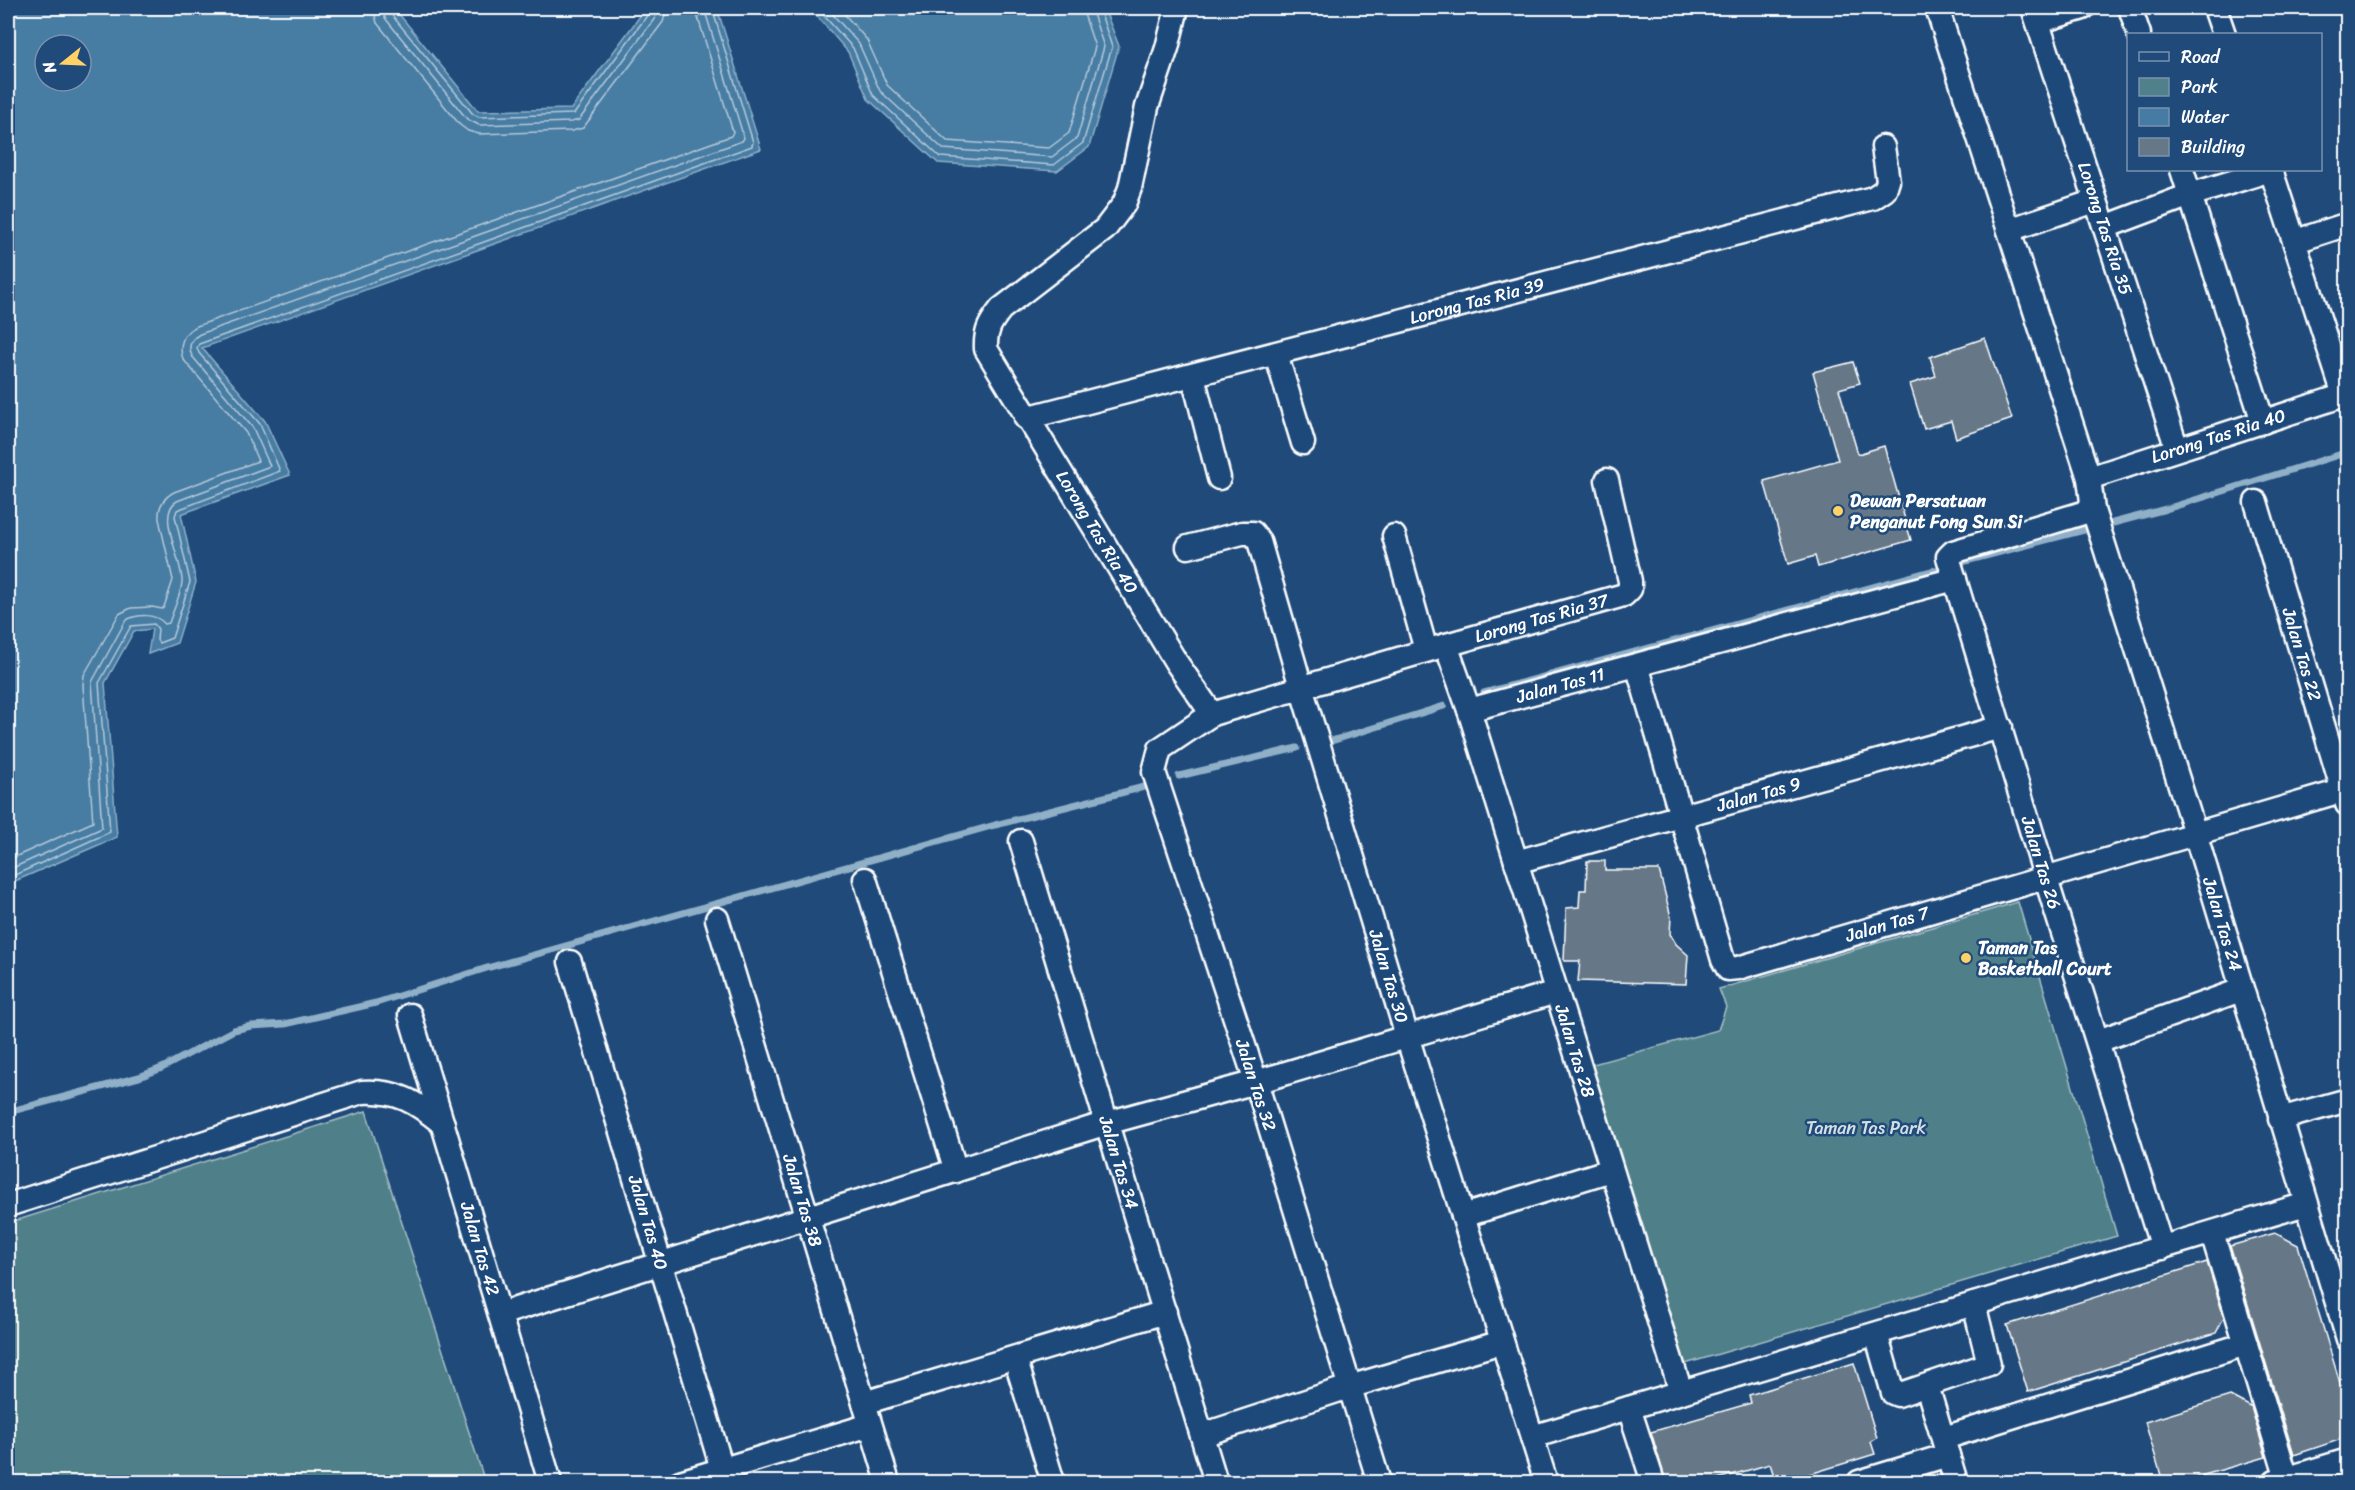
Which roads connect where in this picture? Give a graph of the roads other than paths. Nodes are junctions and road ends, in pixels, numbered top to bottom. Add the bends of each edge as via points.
1 (1177, 8) edge
2 (2083, 8) edge
3 (2130, 8) edge
4 (2215, 8) edge
5 (1942, 9) edge
6 (2036, 15) edge
7 (2139, 33) edge
8 (2224, 33) edge
9 (1883, 147) dead end
10 (2182, 171) edge
11 (2268, 171) edge
12 (2271, 171) edge
13 (2190, 195) junction
14 (2095, 201) junction
15 (2348, 224) edge
16 (2105, 227) junction
17 (2009, 230) junction
18 (2296, 241) junction
19 (1276, 354) junction
20 (1193, 376) junction
21 (2346, 394) edge
22 (1026, 418) junction
23 (2263, 422) junction
24 (1303, 443) dead end
25 (2178, 449) junction
26 (1218, 478) dead end
27 (2089, 478) junction
28 (1607, 480) dead end
29 (2256, 502) dead end
30 (2093, 510) junction
31 (1394, 536) dead end
32 (1188, 547) dead end
33 (1955, 579) junction
34 (1436, 647) junction
35 (1637, 665) junction
36 (1301, 687) junction
37 (1469, 710) junction
38 (1212, 714) junction
39 (2001, 727) junction
40 (2346, 795) edge
41 (1682, 816) junction
42 (2194, 833) junction
43 (1021, 841) dead end
44 (1516, 862) junction
45 (865, 879) dead end
46 (2046, 879) junction
47 (717, 919) dead end
48 (570, 962) dead end
49 (2241, 990) junction
50 (1556, 992) junction
51 (410, 1015) dead end
52 (1407, 1036) junction
53 (2098, 1041) junction
54 (1256, 1082) junction
55 (2348, 1100) edge
56 (2280, 1119) junction
57 (1107, 1123) junction
58 (443, 1124) junction
59 (1611, 1170) junction
60 (956, 1171) junction
61 (2306, 1204) junction
62 (8, 1205) edge
63 (807, 1216) junction
64 (1463, 1216) junction
65 (2212, 1233) junction
66 (2162, 1248) junction
67 (660, 1264) junction
68 (1974, 1304) junction
69 (1165, 1312) junction
70 (500, 1314) junction
71 (1876, 1334) junction
72 (2348, 1339) edge
73 (1502, 1342) junction
74 (2246, 1344) junction
75 (1015, 1358) junction
76 (1927, 1386) junction
77 (1349, 1388) junction
78 (1681, 1392) junction
79 (864, 1403) junction
80 (1629, 1408) junction
81 (870, 1425) junction
82 (1202, 1435) junction
83 (1532, 1437) junction
84 (1946, 1447) junction
85 (2348, 1460) edge
86 (724, 1476) edge
87 (2281, 1481) edge
88 (550, 1482) edge
89 (681, 1482) edge
90 (888, 1482) edge
91 (1053, 1482) edge
92 (1216, 1482) edge
93 (1379, 1482) edge
94 (1546, 1482) edge
95 (1653, 1482) edge
96 (1859, 1482) edge
97 (1956, 1482) edge

1 - 22 street, Lorong Tas Ria 40 via 1147,107 1124,204 1105,229 1001,309 985,335 986,349
2 - 6 street
3 - 7 street
4 - 8 street
5 - 17 street, Jalan Tas 24
6 - 14 street, Lorong Tas Ria 35
9 - 19 street, Lorong Tas Ria 39 via 1888,181 1885,190 1873,198
10 - 13 street
11 - 13 street
12 - 18 street
13 - 16 street
13 - 23 street
14 - 16 street, Lorong Tas Ria 35
14 - 17 street
15 - 18 street
16 - 25 street, Lorong Tas Ria 35
17 - 27 street, Jalan Tas 24
18 - 21 street
19 - 20 street, Lorong Tas Ria 39
19 - 24 street
20 - 22 street, Lorong Tas Ria 39
20 - 26 street
21 - 23 street, Lorong Tas Ria 40
22 - 38 street, Lorong Tas Ria 40
23 - 25 street, Lorong Tas Ria 40
25 - 27 street, Lorong Tas Ria 40
27 - 30 street, Jalan Tas 24
28 - 34 street, Lorong Tas Ria 37 via 1630,581 1630,589 1624,595
29 - 40 street, Jalan Tas 22
30 - 33 street, Jalan Tas 26 via 1953,552 1948,557
30 - 42 street, Jalan Tas 24
31 - 34 street
32 - 36 street, Jalan Tas 30 via 1253,533 1264,554
33 - 35 street, Jalan Tas 11
33 - 39 street, Jalan Tas 26
34 - 36 street
34 - 37 street
35 - 37 street, Jalan Tas 11
35 - 41 street
36 - 38 street
36 - 52 street, Jalan Tas 30
37 - 44 street, Jalan Tas 28
38 - 54 street, Jalan Tas 32 via 1160,749 1154,772
39 - 41 street, Jalan Tas 9
39 - 46 street, Jalan Tas 26
40 - 42 street, Jalan Tas 7
41 - 44 street, Jalan Tas 9
41 - 46 street, Jalan Tas 7 via 1728,969
42 - 46 street, Jalan Tas 7
42 - 49 street, Jalan Tas 24
43 - 57 street, Jalan Tas 34
44 - 50 street, Jalan Tas 28
45 - 60 street
46 - 53 street, Jalan Tas 26
47 - 63 street, Jalan Tas 38
48 - 67 street, Jalan Tas 40
49 - 53 street
49 - 56 street, Jalan Tas 24
50 - 52 street
50 - 59 street, Jalan Tas 28
51 - 58 street, Jalan Tas 42
52 - 54 street
52 - 64 street, Jalan Tas 30
53 - 66 street, Jalan Tas 26
54 - 57 street
54 - 77 street, Jalan Tas 32
55 - 56 street
56 - 61 street, Jalan Tas 24
57 - 60 street
57 - 69 street, Jalan Tas 34
58 - 62 street via 417,1103 402,1097 382,1091 362,1092
58 - 70 street, Jalan Tas 42
59 - 64 street
59 - 78 street, Jalan Tas 28
60 - 63 street
61 - 65 street
61 - 72 street, Jalan Tas 24
63 - 67 street
63 - 79 street, Jalan Tas 38
64 - 73 street, Jalan Tas 30
65 - 66 street
65 - 74 street
66 - 68 street
67 - 70 street
67 - 86 street, Jalan Tas 40
68 - 71 street
68 - 76 street via 1989,1364
69 - 75 street
69 - 82 street, Jalan Tas 34
70 - 88 street, Jalan Tas 42
71 - 76 street via 1895,1395
71 - 78 street
73 - 77 street
73 - 83 street, Jalan Tas 30
74 - 84 street
74 - 87 street
75 - 79 street
75 - 91 street
76 - 84 street
77 - 82 street
77 - 93 street, Jalan Tas 32
78 - 80 street
79 - 81 street, Jalan Tas 38
80 - 83 street
80 - 95 street
81 - 86 street
81 - 90 street, Jalan Tas 38
82 - 92 street, Jalan Tas 34
83 - 94 street, Jalan Tas 30
84 - 96 street
84 - 97 street
85 - 87 street
86 - 89 street

